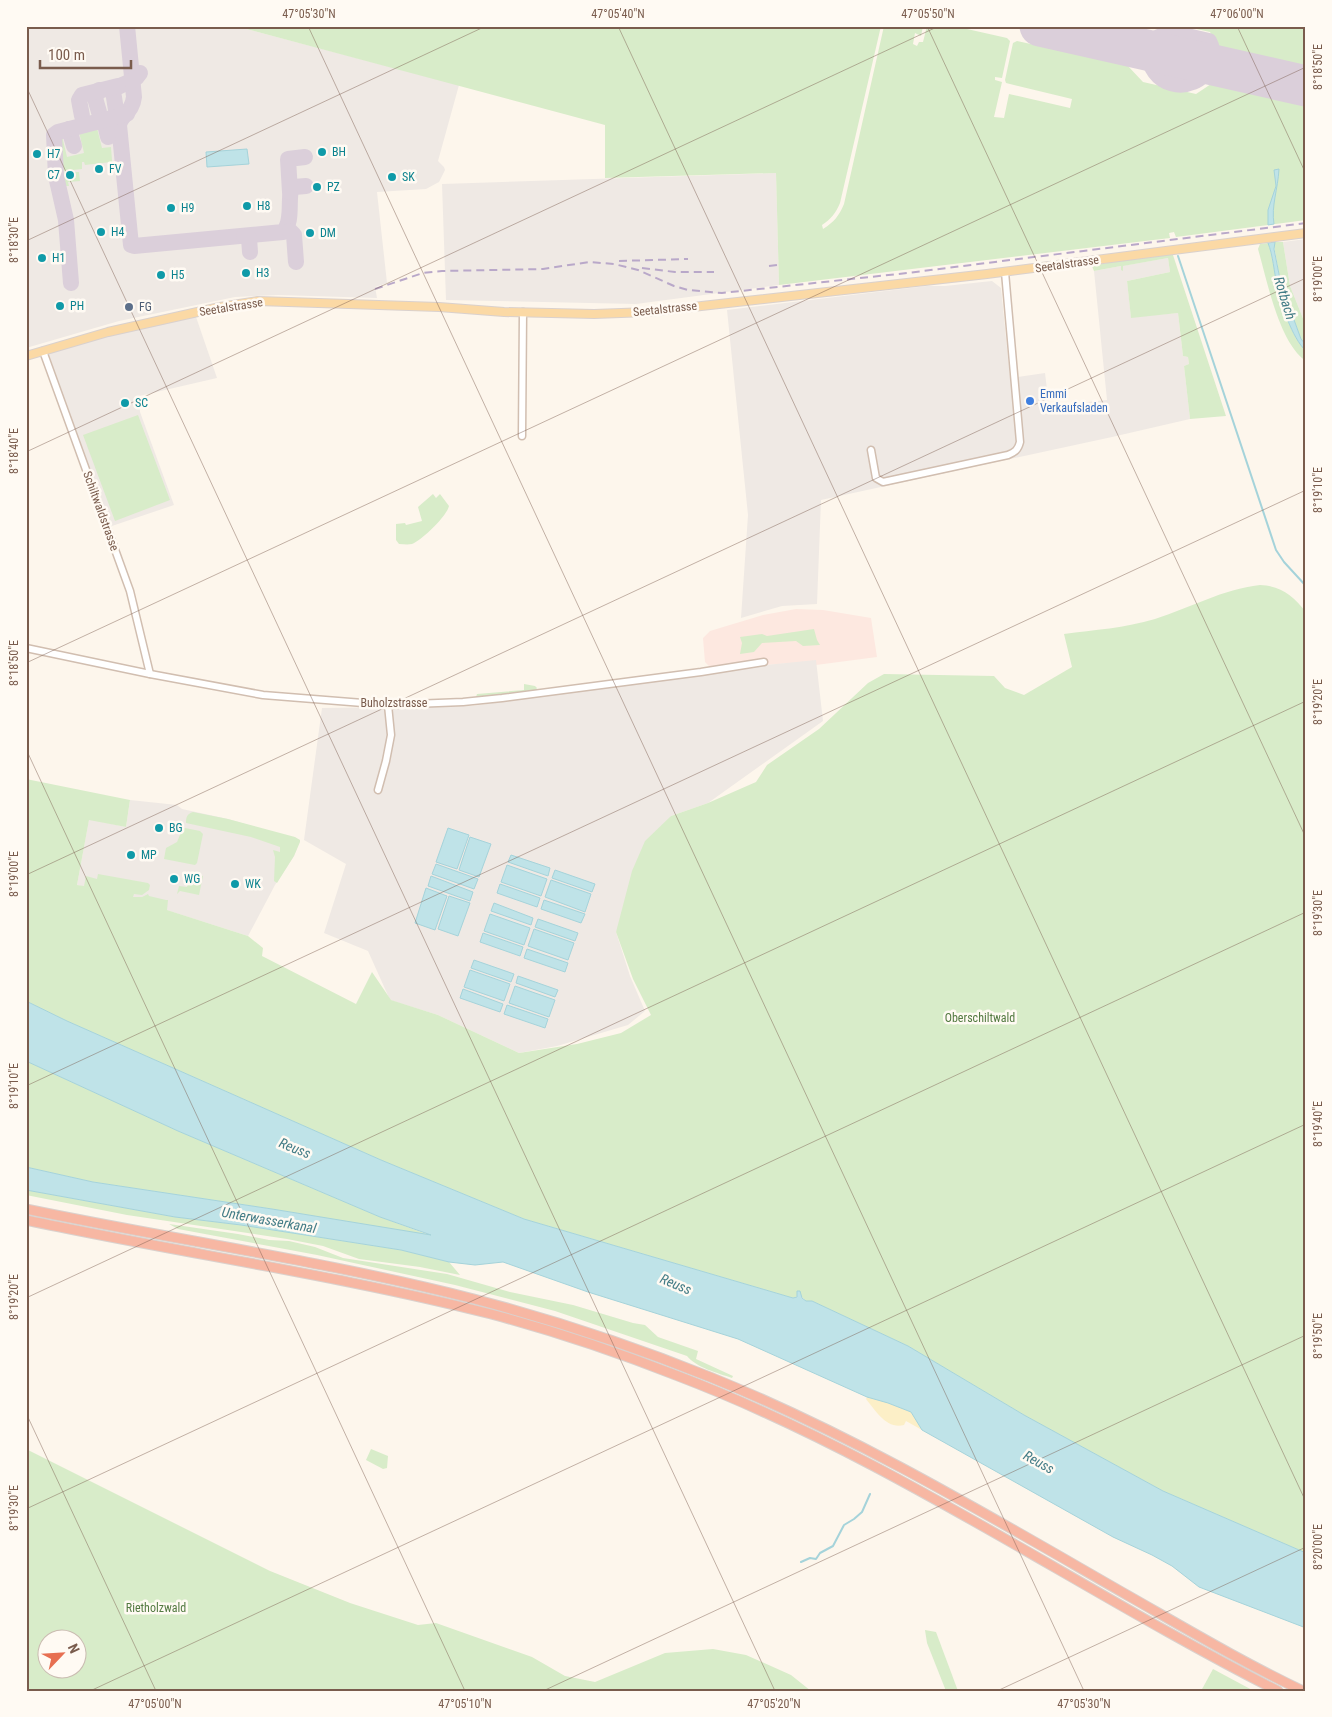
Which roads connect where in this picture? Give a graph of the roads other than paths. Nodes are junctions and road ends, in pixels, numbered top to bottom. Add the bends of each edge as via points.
1 (1306, 233) edge
2 (1005, 272) junction
3 (523, 312) junction
4 (43, 351) junction
5 (26, 356) edge
6 (522, 436) dead end
7 (871, 450) dead end
8 (26, 648) edge
9 (764, 662) dead end
10 (150, 674) junction
11 (388, 705) junction
12 (378, 790) dead end
13 (26, 1209) edge
14 (26, 1220) edge
15 (1278, 1691) edge
16 (1303, 1691) edge

1 - 2 main road, Seetalstrasse
2 - 3 main road, Seetalstrasse via 648,312
2 - 7 street via 1019,448 1008,455 883,482 876,478
3 - 4 main road, Seetalstrasse via 258,301 108,332
3 - 6 street
4 - 5 main road, Seetalstrasse
4 - 10 street, Schiltwaldstrasse via 130,591
8 - 10 street, Buholzstrasse
9 - 11 street, Buholzstrasse via 502,698
10 - 11 street, Buholzstrasse via 263,695
11 - 12 street via 391,735
13 - 16 highway via 450,1293 550,1320 664,1359 771,1403 876,1454
14 - 15 highway via 436,1301 524,1324 656,1368 766,1413 875,1466

